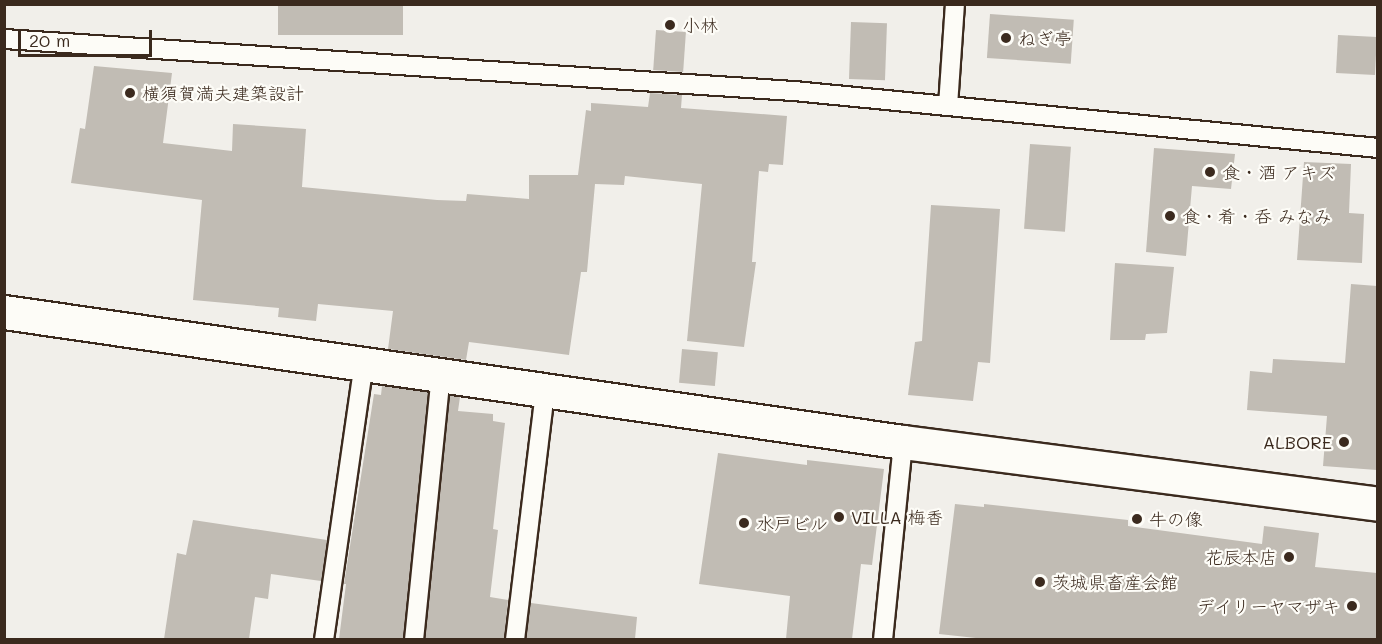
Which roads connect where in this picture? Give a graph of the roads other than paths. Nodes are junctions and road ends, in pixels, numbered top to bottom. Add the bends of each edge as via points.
1 (955, 4) edge
2 (4, 39) edge
3 (948, 106) junction
4 (1377, 148) edge
5 (4, 312) edge
6 (364, 364) junction
7 (441, 376) junction
8 (545, 391) junction
9 (903, 442) junction
10 (1377, 504) edge
11 (324, 639) edge
12 (414, 639) edge
13 (515, 639) edge
14 (883, 639) edge

1 - 3 lane
2 - 3 lane via 782,90
3 - 4 lane
5 - 6 street
6 - 7 street
6 - 11 lane
7 - 8 street
7 - 12 lane
8 - 9 street
8 - 13 lane
9 - 10 street
9 - 14 lane

